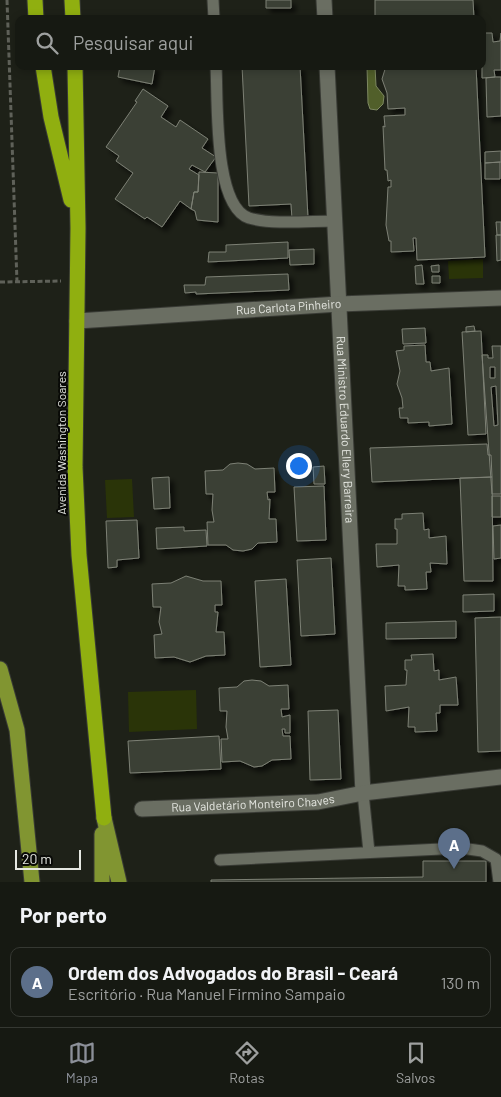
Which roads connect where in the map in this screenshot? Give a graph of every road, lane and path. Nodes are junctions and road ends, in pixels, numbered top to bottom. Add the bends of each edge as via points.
1 (7, 0) edge
2 (35, 0) edge
3 (72, 0) edge
4 (213, 0) edge
5 (324, 0) edge
6 (36, 15) edge
7 (73, 15) edge
8 (214, 15) edge
9 (325, 15) edge
10 (43, 70) edge
11 (75, 70) edge
12 (216, 70) edge
13 (327, 70) edge
14 (334, 221) junction
15 (78, 228) junction
16 (76, 281) junction
17 (0, 282) edge
18 (17, 282) junction
19 (501, 298) edge
20 (339, 304) junction
21 (77, 321) junction
22 (0, 669) edge
23 (501, 777) edge
24 (363, 792) junction
25 (142, 809) dead end
26 (104, 818) junction
27 (369, 852) junction
28 (220, 860) dead end
29 (32, 882) edge
30 (102, 882) edge
31 (119, 882) edge
32 (499, 882) edge

1 - 18 path
2 - 6 highway
3 - 7 highway
4 - 8 lane
5 - 9 street
10 - 15 highway
11 - 15 highway, Avenida Washington Soares
12 - 14 lane via 220,157 227,191 236,211 249,218
13 - 14 street, Rua Ministro Eduardo Ellery Barreira
14 - 20 street, Rua Ministro Eduardo Ellery Barreira
15 - 16 highway, Avenida Washington Soares
16 - 18 path
16 - 21 highway, Avenida Washington Soares
17 - 18 path
19 - 20 street, Rua Carlota Pinheiro
20 - 21 street, Rua Carlota Pinheiro
20 - 24 street, Rua Ministro Eduardo Ellery Barreira
21 - 26 highway, Avenida Washington Soares via 75,468 79,555
22 - 29 main road via 16,730
23 - 24 street, Rua Valdetário Monteiro Chaves
24 - 25 street, Rua Valdetário Monteiro Chaves via 318,802
24 - 27 lane
26 - 30 main road, Avenida Washington Soares
26 - 31 main road, Avenida Washington Soares
27 - 28 lane
27 - 32 lane via 461,848 482,851 496,860

